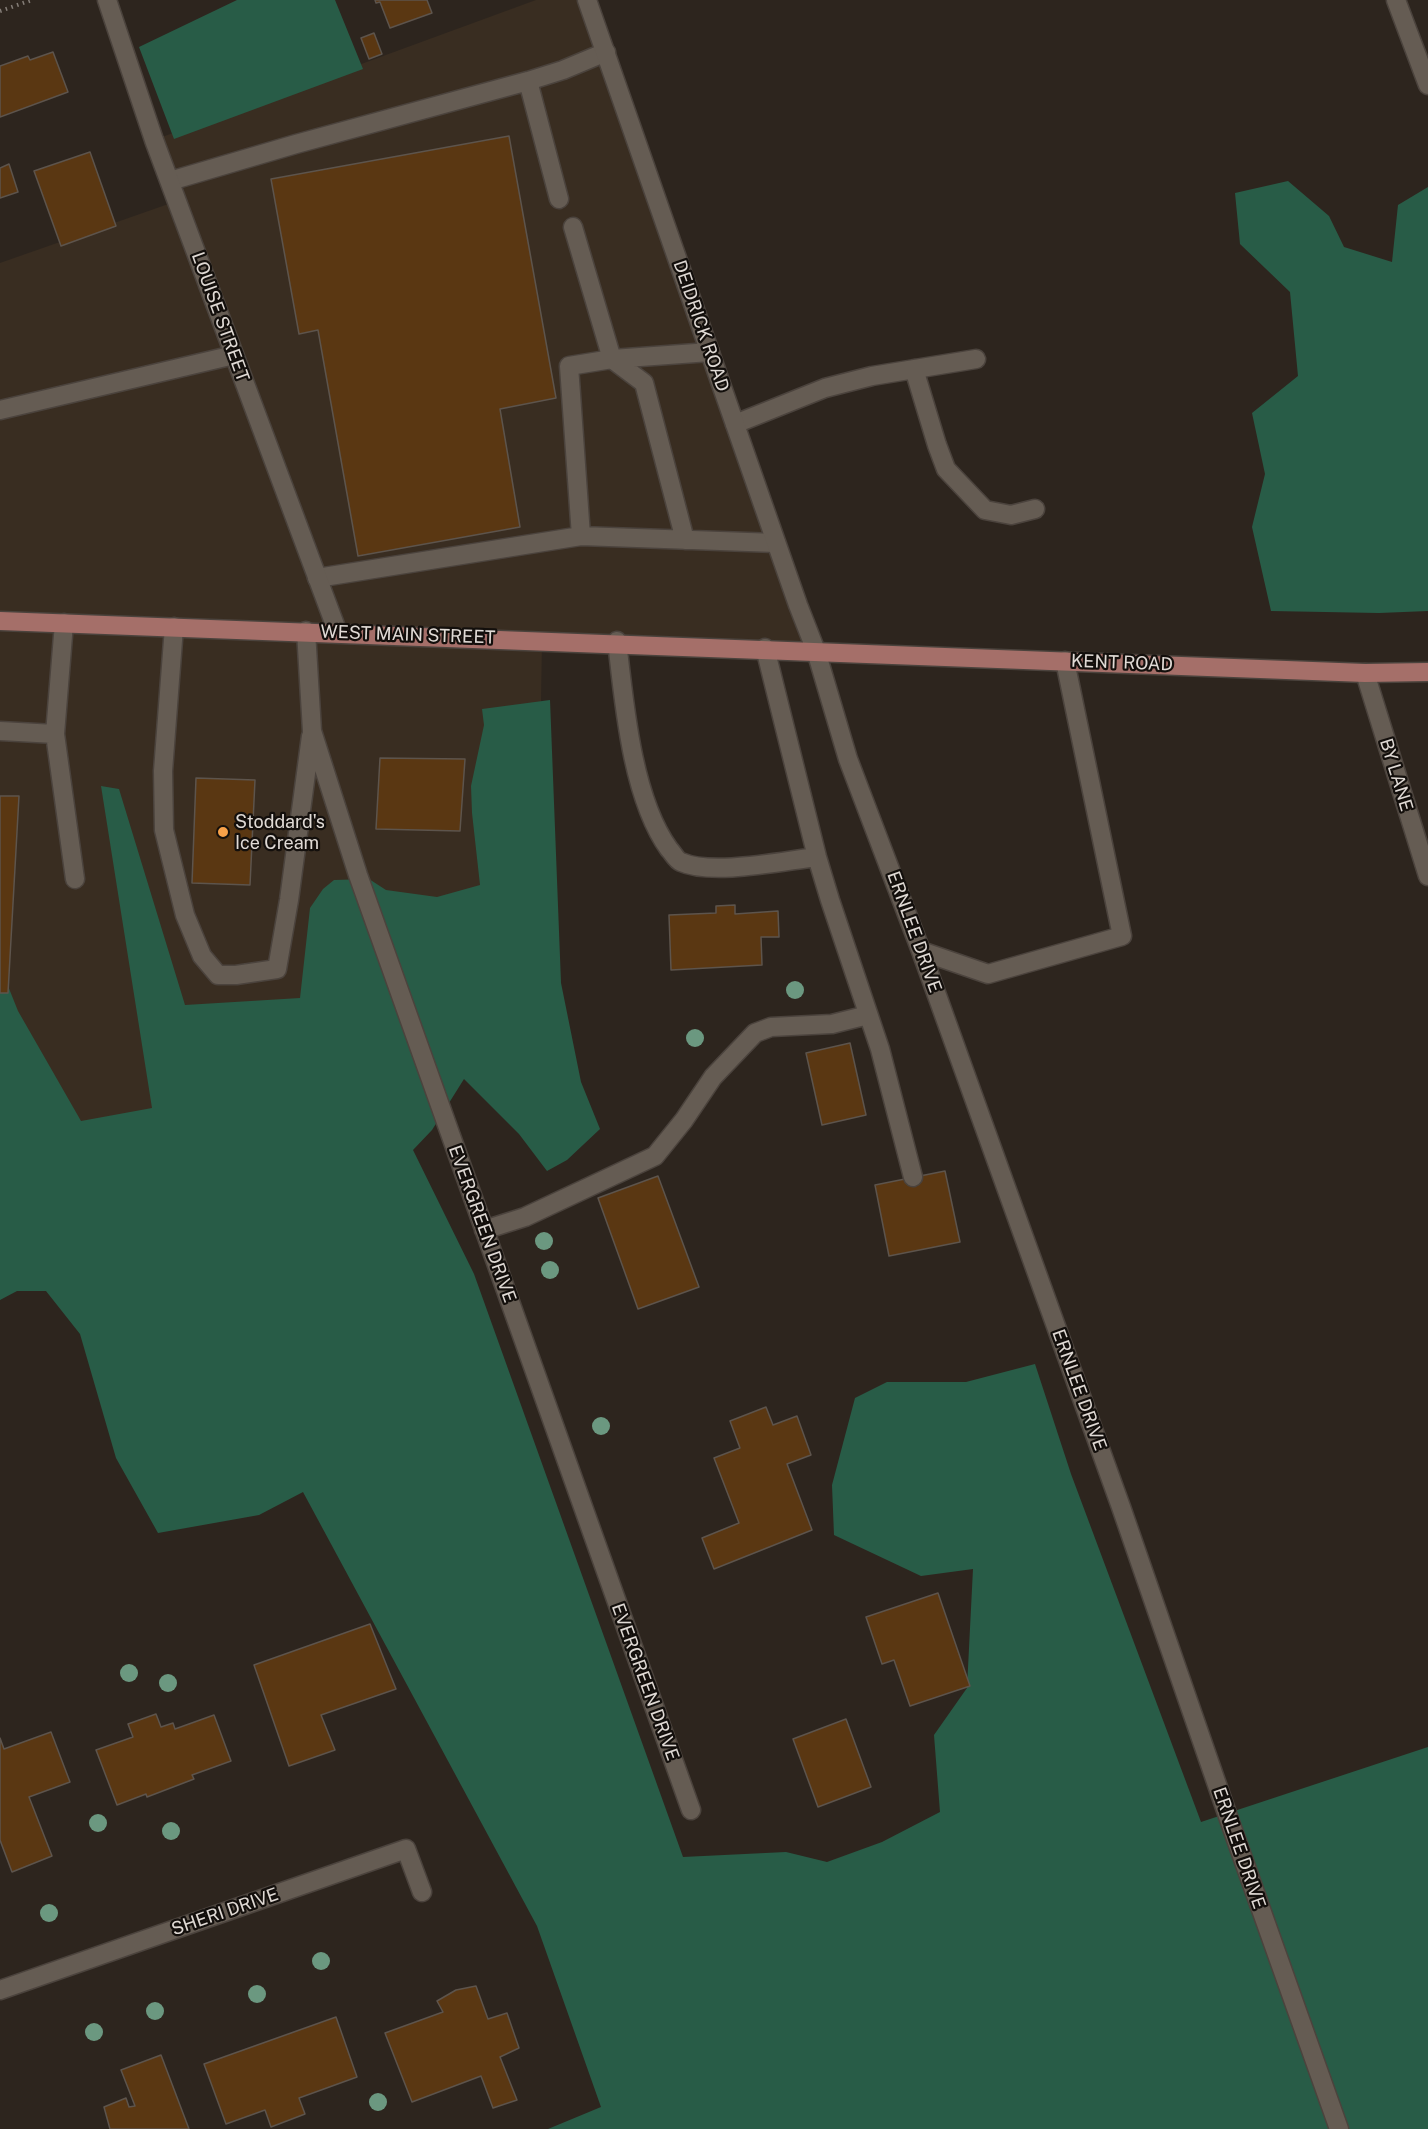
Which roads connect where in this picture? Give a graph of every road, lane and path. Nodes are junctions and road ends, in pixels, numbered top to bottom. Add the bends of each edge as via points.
1 (32, 0) edge
2 (107, 0) edge
3 (587, 0) edge
4 (1396, 0) edge
5 (0, 11) edge
6 (606, 52) junction
7 (528, 81) junction
8 (1428, 85) edge
9 (170, 181) junction
10 (559, 199) dead end
11 (573, 227) dead end
12 (710, 352) junction
13 (234, 355) junction
14 (612, 359) junction
15 (976, 359) dead end
16 (914, 369) junction
17 (0, 410) edge
18 (735, 424) junction
19 (1035, 509) dead end
20 (581, 536) junction
21 (685, 540) junction
22 (776, 543) junction
23 (317, 578) junction
24 (0, 621) edge
25 (64, 623) junction
26 (174, 627) junction
27 (306, 631) junction
28 (338, 633) junction
29 (617, 642) junction
30 (765, 648) junction
31 (816, 651) junction
32 (1065, 661) junction
33 (1428, 672) edge
34 (1365, 673) junction
35 (312, 731) junction
36 (0, 732) edge
37 (55, 734) junction
38 (817, 857) junction
39 (1428, 876) edge
40 (75, 879) dead end
41 (921, 951) junction
42 (868, 1015) junction
43 (913, 1177) dead end
44 (484, 1230) junction
45 (691, 1810) dead end
46 (422, 1892) dead end
47 (0, 1990) edge
48 (1339, 2129) edge

1 - 5 path
2 - 9 street, LOUISE STREET
3 - 6 street, DEIDRICK ROAD
4 - 8 street
6 - 7 street
6 - 12 street, DEIDRICK ROAD
7 - 9 street
7 - 10 street
9 - 13 street, LOUISE STREET
11 - 14 street
12 - 14 street
12 - 18 street, DEIDRICK ROAD
13 - 17 street
13 - 23 street, LOUISE STREET
14 - 20 street via 569,366
14 - 21 street via 644,383
15 - 16 street
16 - 18 street via 825,387
16 - 19 street via 946,469 985,510 1011,515
18 - 22 street, DEIDRICK ROAD
20 - 21 street
20 - 23 street
21 - 22 street
22 - 31 street, DEIDRICK ROAD
23 - 28 street, LOUISE STREET
24 - 25 main road, WEST MAIN STREET
25 - 26 main road, WEST MAIN STREET
25 - 37 street
26 - 27 main road, WEST MAIN STREET
26 - 35 street via 163,771 164,830 185,915 202,956 218,975 277,969
27 - 28 main road, WEST MAIN STREET
27 - 35 street, EVERGREEN DRIVE
28 - 29 main road, WEST MAIN STREET
29 - 30 main road, WEST MAIN STREET
29 - 38 street via 628,730 641,783 657,832 679,862 709,869
30 - 31 main road, WEST MAIN STREET
30 - 38 street
31 - 32 main road, KENT ROAD
31 - 41 street, ERNLEE DRIVE via 848,759
32 - 34 main road, KENT ROAD
32 - 41 street via 1122,936 988,975
33 - 34 main road, KENT ROAD
34 - 39 street, BY LANE
35 - 44 street, EVERGREEN DRIVE via 358,875
36 - 37 street
37 - 40 street
38 - 42 street
41 - 48 street, ERNLEE DRIVE
42 - 43 street
42 - 44 street via 832,1024 771,1028 755,1033 713,1077 655,1156 525,1217
44 - 45 street, EVERGREEN DRIVE
46 - 47 street, SHERI DRIVE via 406,1849

